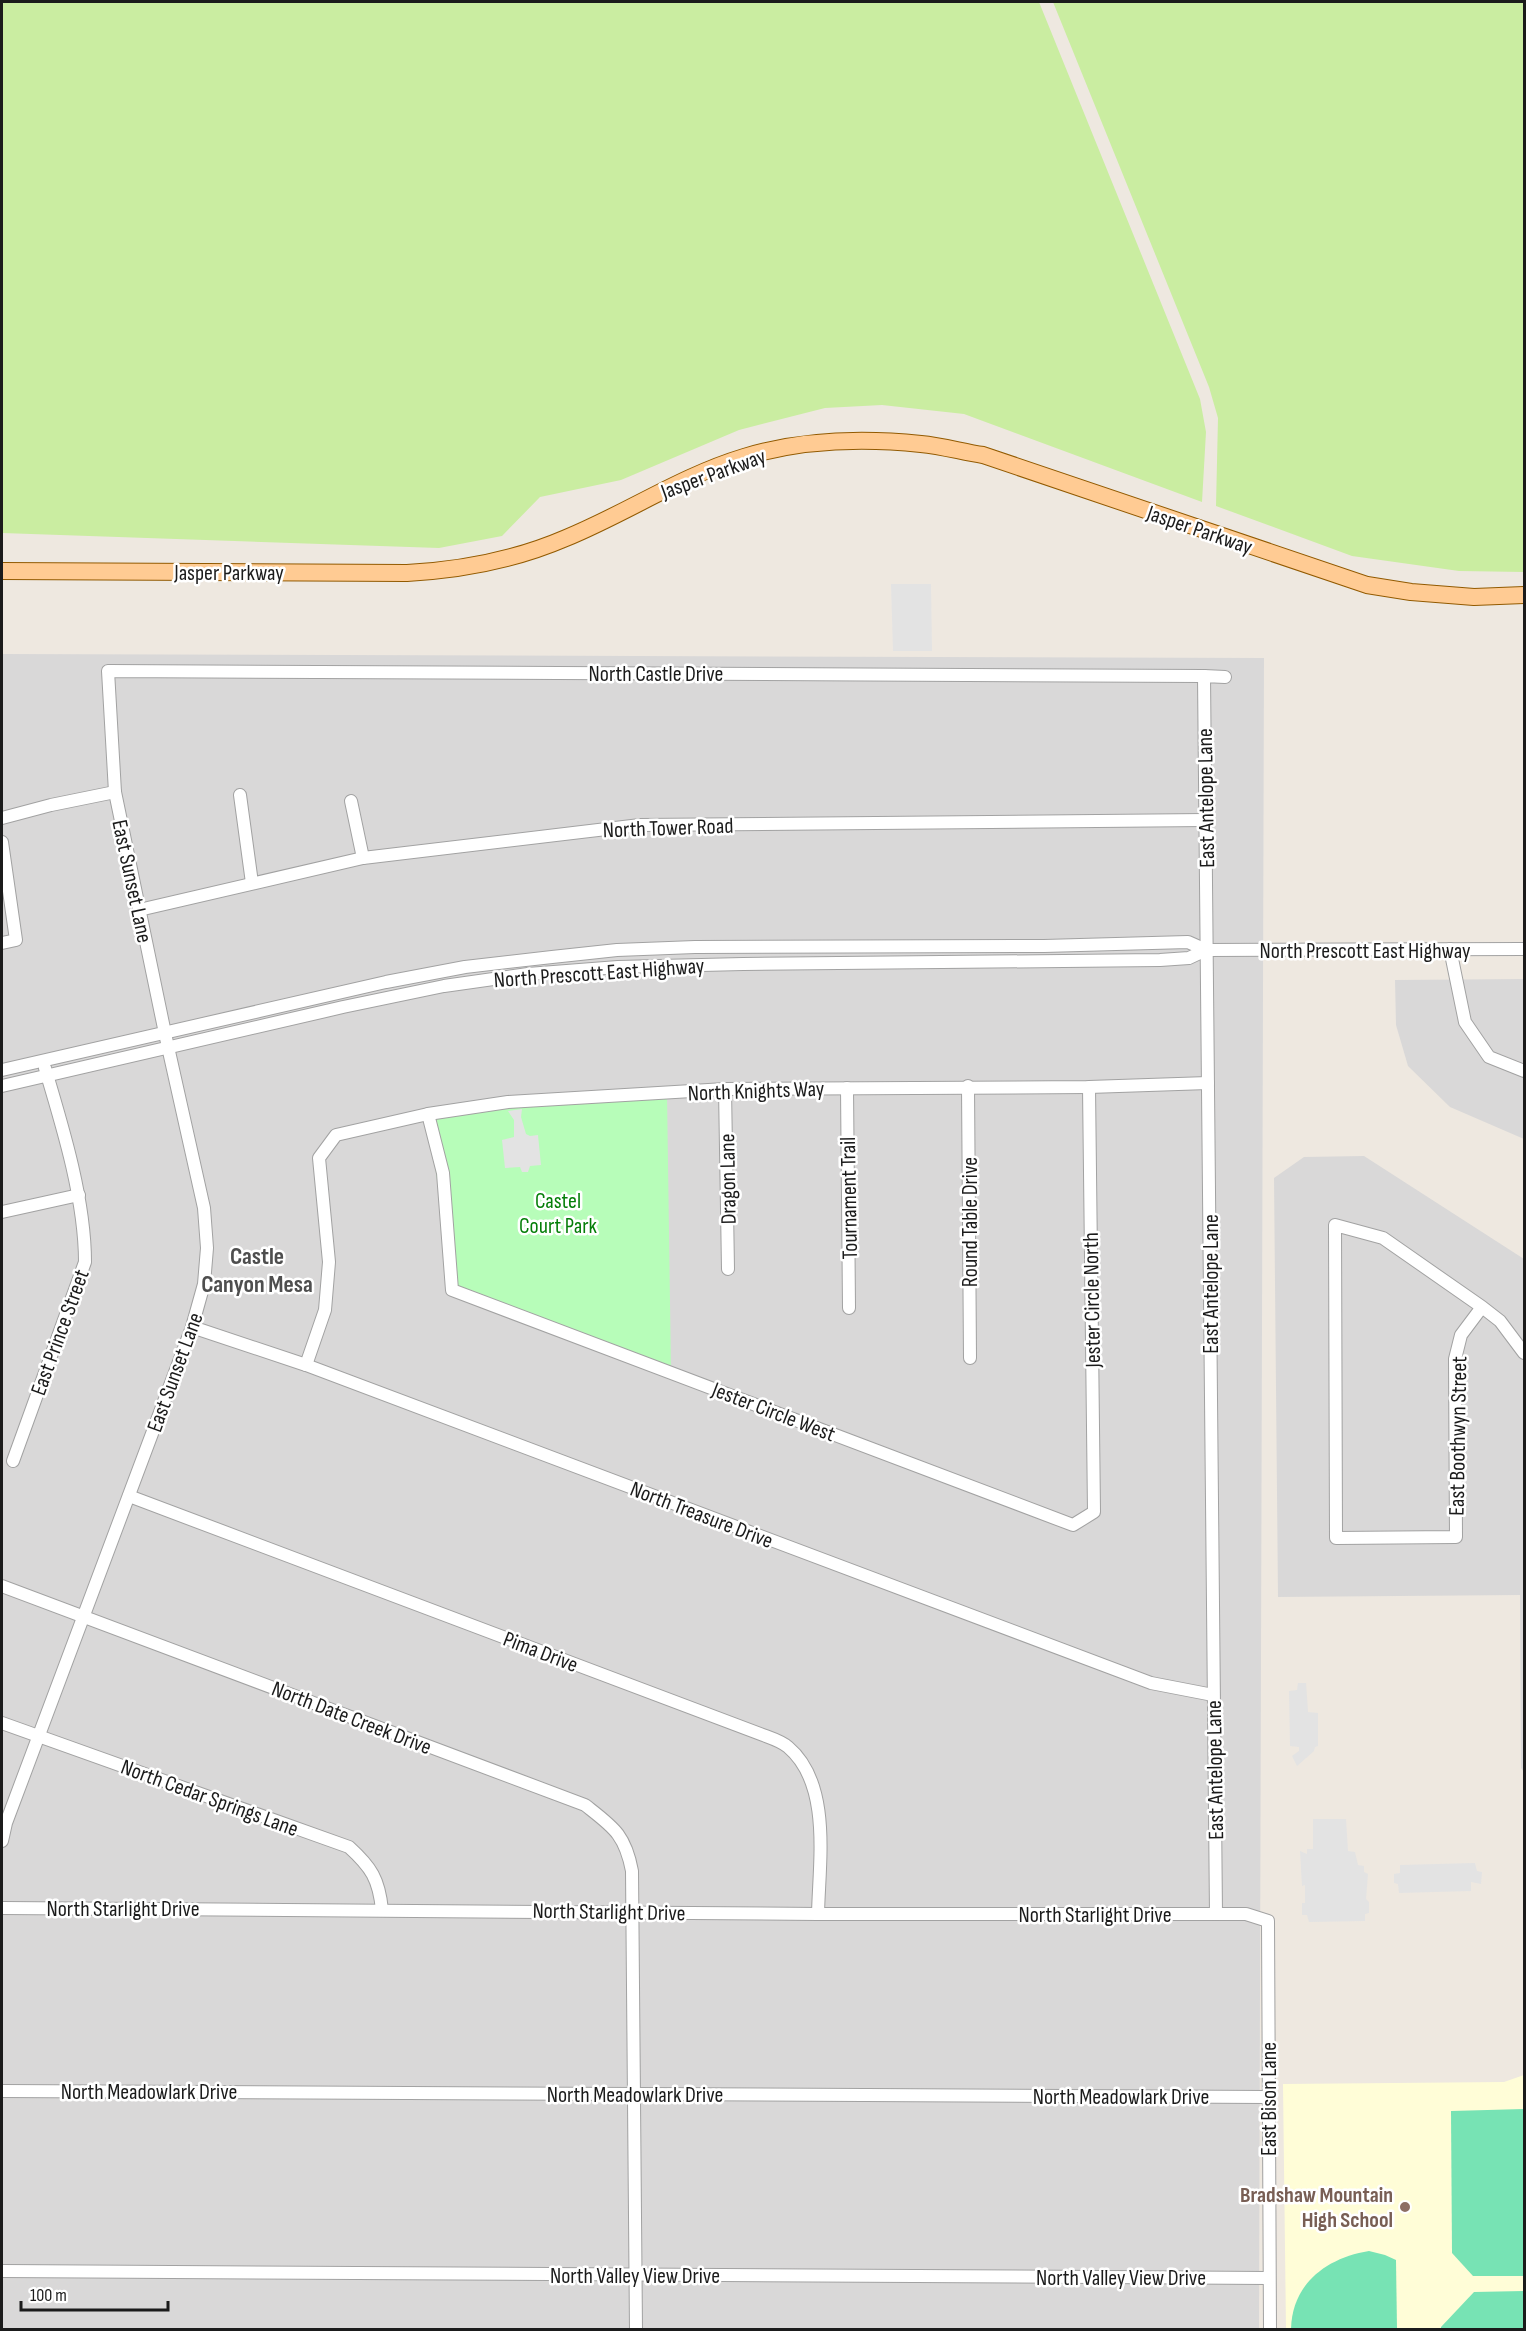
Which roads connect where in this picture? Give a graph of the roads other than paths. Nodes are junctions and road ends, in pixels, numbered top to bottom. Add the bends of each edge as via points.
1 (2, 571) edge
2 (1524, 595) edge
3 (1489, 596) junction
4 (1524, 600) edge
5 (108, 671) joint
6 (1204, 676) junction
7 (1225, 677) dead end
8 (115, 792) junction
9 (240, 795) dead end
10 (351, 801) dead end
11 (2, 818) edge
12 (1206, 820) junction
13 (2, 842) edge
14 (363, 858) junction
15 (252, 883) junction
16 (139, 910) junction
17 (2, 943) edge
18 (848, 946) junction
19 (1450, 949) junction
20 (1524, 949) edge
21 (1206, 950) junction
22 (535, 959) junction
23 (847, 962) junction
24 (537, 974) junction
25 (166, 1039) junction
26 (43, 1061) junction
27 (2, 1070) edge
28 (1524, 1071) edge
29 (47, 1075) junction
30 (1208, 1083) junction
31 (2, 1086) edge
32 (968, 1086) junction
33 (1089, 1087) junction
34 (847, 1088) junction
35 (725, 1089) junction
36 (428, 1114) junction
37 (79, 1195) junction
38 (2, 1212) edge
39 (728, 1269) dead end
40 (1482, 1306) junction
41 (849, 1308) dead end
42 (192, 1327) junction
43 (1524, 1353) edge
44 (970, 1358) dead end
45 (306, 1365) junction
46 (13, 1461) dead end
47 (129, 1496) junction
48 (1094, 1512) joint
49 (2, 1586) edge
50 (84, 1617) junction
51 (1213, 1695) junction
52 (2, 1723) edge
53 (39, 1736) junction
54 (2, 1840) edge
55 (2, 1908) edge
56 (382, 1910) junction
57 (633, 1911) junction
58 (818, 1914) junction
59 (1216, 1914) junction
60 (2, 2091) edge
61 (633, 2094) junction
62 (1268, 2097) junction
63 (2, 2271) edge
64 (636, 2275) junction
65 (1269, 2278) junction
66 (636, 2330) edge
67 (1270, 2330) edge

1 - 3 main road, Jasper Parkway via 447,570 493,562 566,538 657,492 746,457 825,443 873,441 922,444 983,455 1367,585 1411,592
2 - 3 main road, Jasper Parkway
3 - 4 main road, Jasper Parkway
5 - 6 street, North Castle Drive
5 - 8 street, East Sunset Lane
6 - 7 street
6 - 12 street, East Antelope Lane
8 - 11 street
8 - 16 street, East Sunset Lane
9 - 15 street
10 - 14 street
12 - 14 street, North Tower Road via 640,825
12 - 21 street, East Antelope Lane
13 - 17 street via 16,940
14 - 15 street, North Tower Road
15 - 16 street, North Tower Road
16 - 25 street, East Sunset Lane
18 - 21 street, North Prescott East Highway via 1188,942
18 - 22 street, North Prescott East Highway via 617,950
18 - 23 street
19 - 20 street, North Prescott East Highway
19 - 21 street, North Prescott East Highway
19 - 28 street via 1465,1022 1489,1057
21 - 23 street, North Prescott East Highway via 1189,958 1160,960
21 - 30 street, East Antelope Lane
22 - 24 street
22 - 25 street, North Prescott East Highway via 386,982
23 - 24 street, North Prescott East Highway via 618,967
24 - 25 street, North Prescott East Highway via 444,986
25 - 26 street, North Prescott East Highway
25 - 29 street, North Prescott East Highway
25 - 42 street, East Sunset Lane via 204,1208 204,1284
26 - 27 street, North Prescott East Highway
26 - 29 street, East Prince Street
29 - 31 street, North Prescott East Highway
29 - 37 street, East Prince Street
30 - 33 street, North Knights Way
30 - 51 street, East Antelope Lane
32 - 33 street, North Knights Way
32 - 34 street, North Knights Way
32 - 44 street, Round Table Drive
33 - 48 street, Jester Circle North
34 - 35 street, North Knights Way
34 - 41 street, Tournament Trail
35 - 36 street, North Knights Way via 507,1102
35 - 39 street, Dragon Lane
36 - 45 street, North Knights Way via 336,1135 320,1158 329,1263 325,1310
36 - 48 street, Jester Circle West via 443,1173 452,1290 1073,1526
37 - 38 street
37 - 46 street, East Prince Street via 85,1262
40 - 40 street, East Boothwyn Street via 1383,1238 1335,1225 1336,1538 1456,1538 1455,1359 1461,1335
40 - 43 street
42 - 45 street, North Treasure Drive
42 - 47 street, East Sunset Lane
45 - 51 street, North Treasure Drive via 1150,1683
47 - 50 street, East Sunset Lane
47 - 58 street, Pima Drive via 788,1746 812,1781 818,1803
49 - 50 street, North Date Creek Drive
50 - 53 street, East Sunset Lane
50 - 57 street, North Date Creek Drive via 585,1804 612,1826 628,1848
51 - 59 street, East Antelope Lane
52 - 53 street, North Cedar Springs Lane
53 - 54 street, East Sunset Lane
53 - 56 street, North Cedar Springs Lane via 349,1847 368,1864 380,1887
55 - 56 street, North Starlight Drive
56 - 57 street, North Starlight Drive
57 - 58 street, North Starlight Drive
57 - 61 street, North Date Creek Drive
58 - 59 street, North Starlight Drive
59 - 62 street, East Bison Lane via 1246,1914 1268,1921
60 - 61 street, North Meadowlark Drive
61 - 62 street, North Meadowlark Drive
61 - 64 street, North Date Creek Drive
62 - 65 street, East Bison Lane
63 - 64 street, North Valley View Drive
64 - 65 street, North Valley View Drive
64 - 66 street, North Date Creek Drive
65 - 67 street, East Bison Lane

